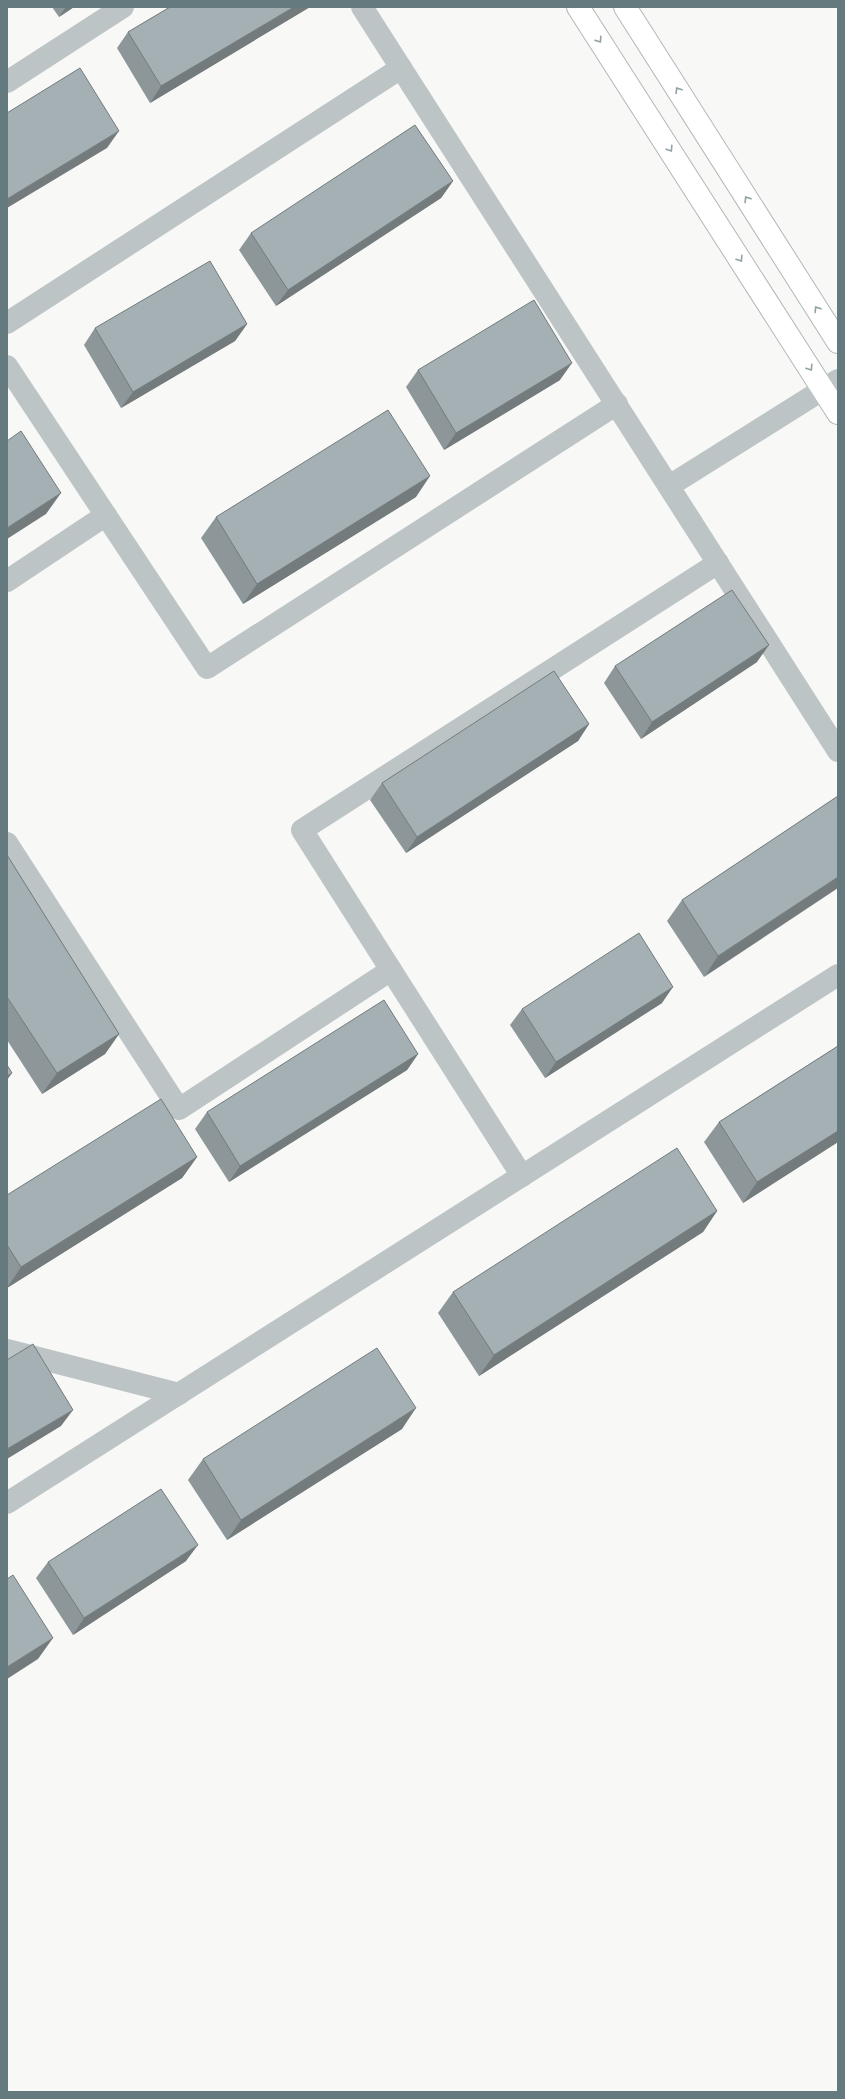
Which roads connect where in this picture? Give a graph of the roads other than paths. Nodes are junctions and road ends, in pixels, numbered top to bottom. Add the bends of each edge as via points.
1 (123, 7) edge
2 (362, 7) edge
3 (578, 7) edge
4 (625, 7) edge
5 (401, 68) junction
6 (7, 82) edge
7 (7, 323) edge
8 (838, 342) edge
9 (7, 366) edge
10 (838, 380) edge
11 (617, 404) junction
12 (838, 413) edge
13 (669, 486) junction
14 (106, 515) junction
15 (718, 562) junction
16 (7, 581) edge
17 (838, 751) edge
18 (7, 843) edge
19 (391, 970) junction
20 (838, 976) edge
21 (522, 1176) junction
22 (7, 1350) edge
23 (179, 1394) junction
24 (7, 1503) edge

1 - 6 street
2 - 5 street
3 -> 12 street
8 -> 4 street
5 - 7 street
5 - 11 street
9 - 14 street
10 - 13 street
11 - 13 street
11 - 14 street via 207,668
13 - 15 street
14 - 16 street
15 - 17 street
15 - 19 street via 302,830
18 - 19 street via 179,1108
19 - 21 street
20 - 21 street
21 - 23 street
22 - 23 street
23 - 24 street

